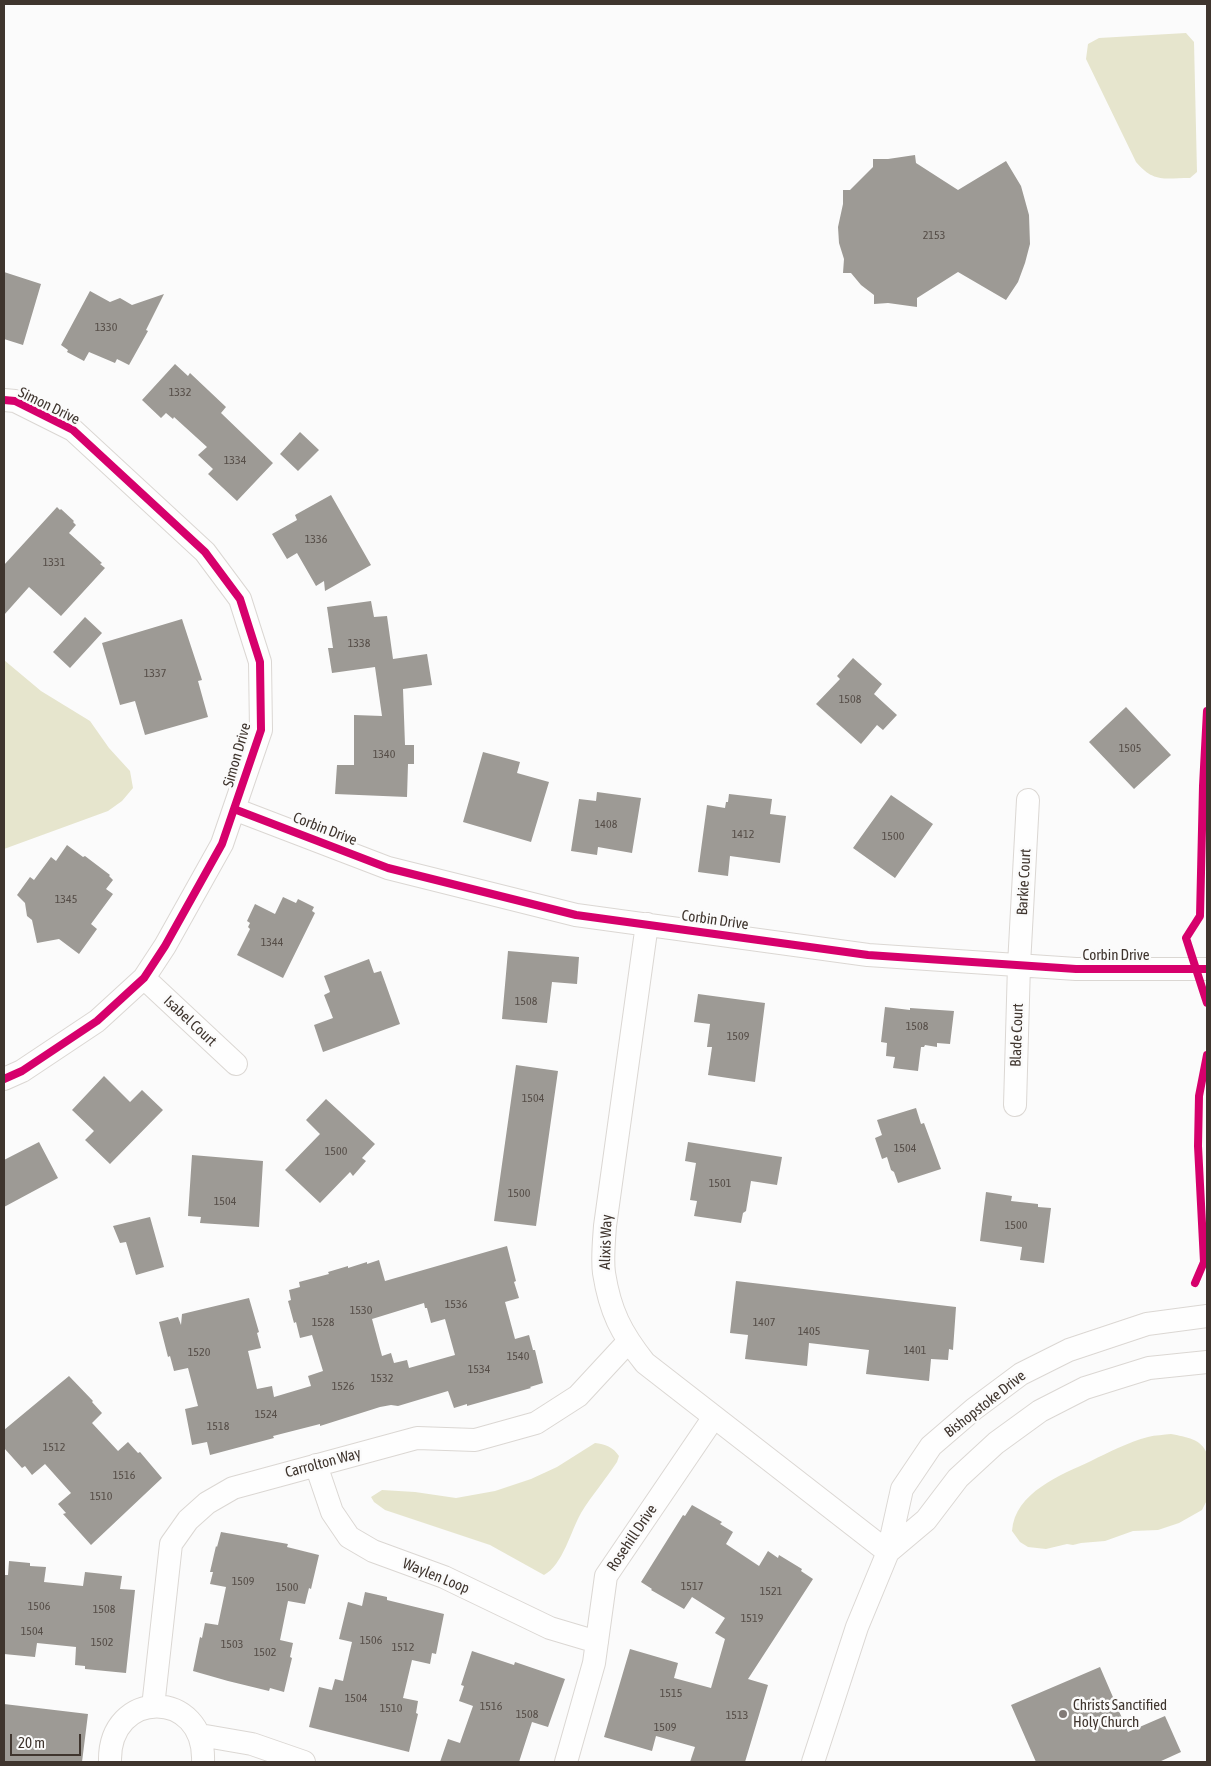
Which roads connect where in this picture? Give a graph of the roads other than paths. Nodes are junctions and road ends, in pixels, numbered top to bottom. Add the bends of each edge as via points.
1 (4, 400) edge
2 (1028, 800) dead end
3 (234, 809) junction
4 (647, 924) junction
5 (1019, 965) junction
6 (1207, 969) edge
7 (144, 978) junction
8 (236, 1064) dead end
9 (4, 1079) edge
10 (1015, 1105) dead end
11 (1207, 1316) edge
12 (628, 1342) junction
13 (1207, 1362) edge
14 (714, 1417) junction
15 (316, 1465) junction
16 (888, 1552) junction
17 (597, 1642) junction
18 (153, 1706) junction
19 (200, 1734) junction
20 (110, 1762) edge
21 (203, 1762) edge
22 (304, 1762) edge
23 (566, 1762) edge
24 (813, 1762) edge

1 - 3 street, Simon Drive via 15,401 73,430 205,552 240,599 260,662 261,730
2 - 5 street, Barkie Court
3 - 4 street, Corbin Drive via 388,868 576,915
3 - 7 street, Simon Drive via 222,844 166,946
4 - 5 street, Corbin Drive via 868,955
4 - 12 street, Alixis Way via 605,1226 604,1271 614,1316
5 - 6 street, Corbin Drive via 1076,969
5 - 10 street, Blade Court
7 - 8 street, Isabel Court
7 - 9 street, Simon Drive via 97,1020 22,1071
11 - 16 street, Bishopstoke Drive via 1147,1324 1069,1350 1021,1374 932,1446 902,1489
12 - 14 street, Alixis Way via 645,1363
12 - 15 street, Carrolton Way via 578,1396 536,1423 475,1440 417,1438
13 - 16 street, Bishopstoke Drive via 1149,1368 1085,1388 1040,1411 996,1443 958,1478 926,1520
14 - 16 street, Alixis Way
14 - 17 street, Rosehill Drive via 606,1576
15 - 17 street, Waylen Loop via 332,1512 349,1537 373,1551 444,1577 550,1628
15 - 18 street, Carrolton Way via 233,1488 207,1502 188,1520 171,1544
16 - 24 street, Bishopstoke Drive via 857,1627
17 - 23 street, Rosehill Drive
18 - 19 street via 181,1713
18 - 20 street via 138,1710 115,1732
19 - 21 street
19 - 22 street via 252,1744

